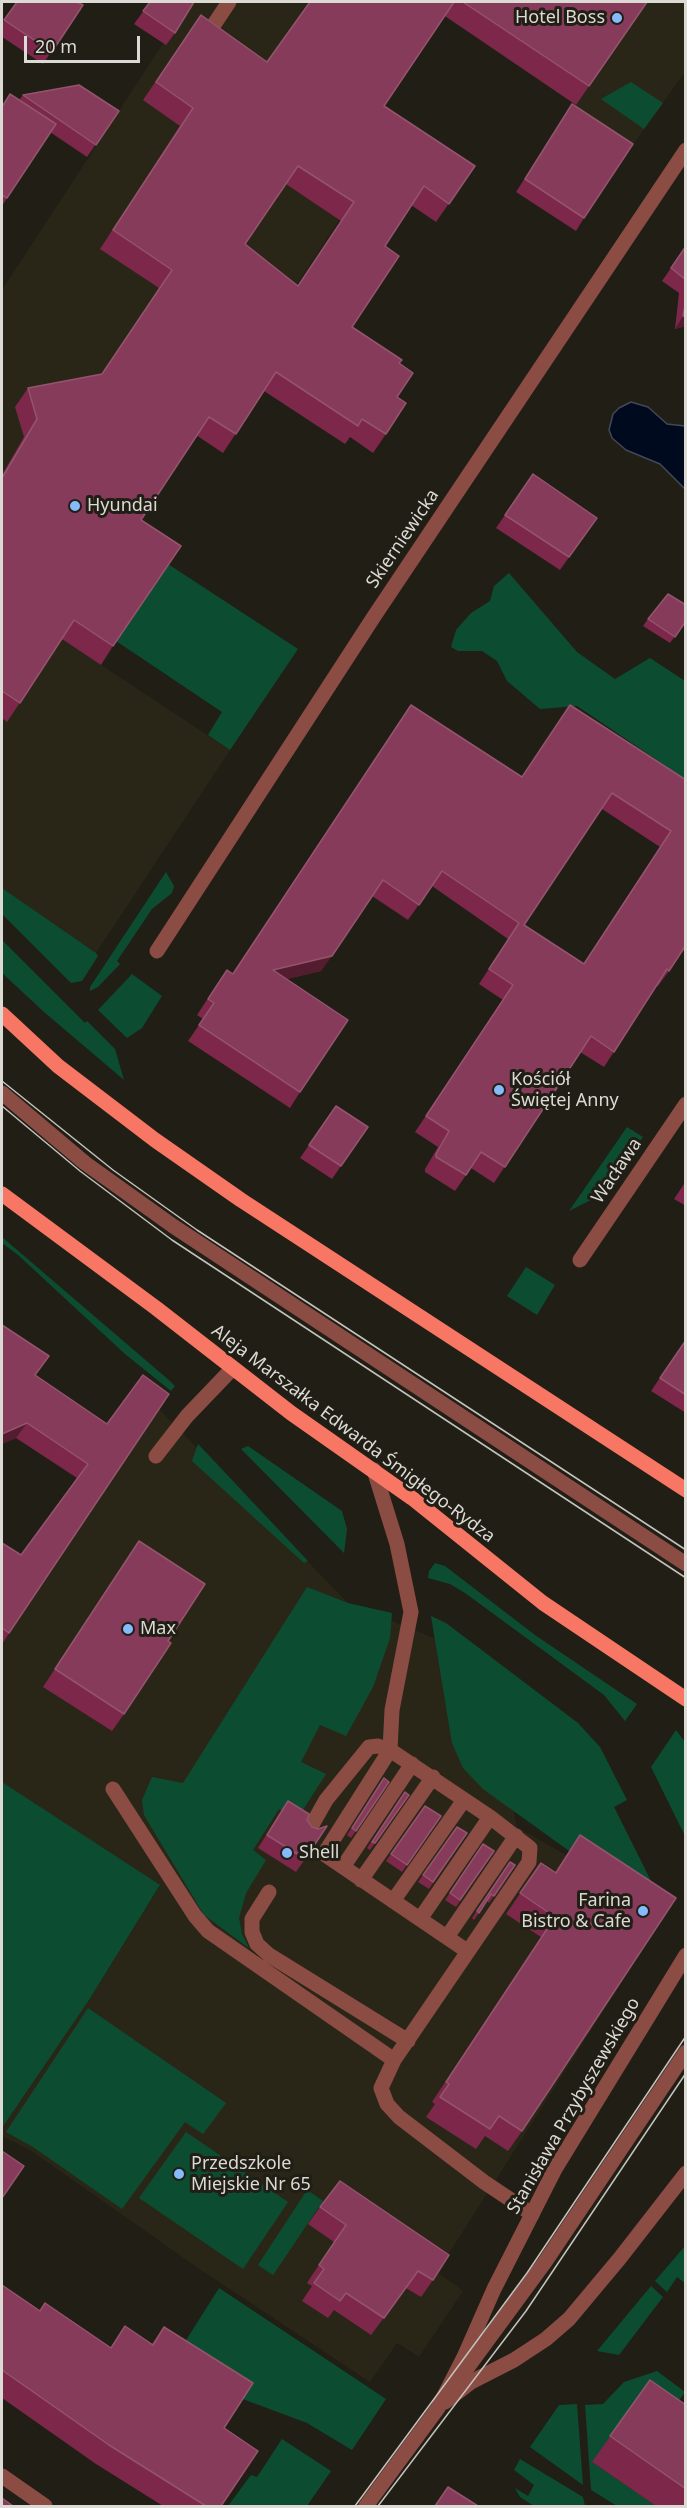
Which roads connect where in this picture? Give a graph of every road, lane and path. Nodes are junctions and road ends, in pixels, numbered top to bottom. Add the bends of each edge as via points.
1 (230, 2) edge
2 (210, 32) edge
3 (686, 150) edge
4 (158, 951) dead end
5 (2, 1014) edge
6 (2, 1093) edge
7 (686, 1104) edge
8 (2, 1194) edge
9 (580, 1260) dead end
10 (232, 1369) junction
11 (156, 1456) dead end
12 (374, 1470) junction
13 (686, 1490) edge
14 (686, 1564) edge
15 (686, 1699) edge
16 (390, 1750) junction
17 (412, 1764) junction
18 (433, 1778) junction
19 (113, 1789) dead end
20 (464, 1800) junction
21 (490, 1817) junction
22 (308, 1832) edge
23 (516, 1836) junction
24 (343, 1867) junction
25 (362, 1880) junction
26 (269, 1892) dead end
27 (393, 1901) junction
28 (420, 1919) junction
29 (447, 1937) junction
30 (467, 1951) junction
31 (686, 1955) edge
32 (408, 2041) junction
33 (686, 2052) edge
34 (394, 2060) junction
35 (686, 2173) edge
36 (532, 2214) junction
37 (438, 2408) junction
38 (2, 2476) edge
39 (45, 2506) edge
40 (366, 2506) edge

1 - 2 street
3 - 4 street, Skierniewicka
5 - 13 main road via 58,1066 241,1200
6 - 14 street via 85,1162 173,1226
7 - 9 street, Wacława
8 - 10 main road, Aleja Marszałka Edwarda Śmigłego-Rydza
10 - 11 street
10 - 12 main road, Aleja Marszałka Edwarda Śmigłego-Rydza
12 - 15 main road, Aleja Marszałka Edwarda Śmigłego-Rydza via 543,1603
12 - 16 street via 397,1544 411,1612 392,1710
16 - 17 street
16 - 22 street via 369,1747 326,1800
16 - 24 street via 324,1854
17 - 18 street
17 - 24 street
18 - 20 street
18 - 25 street
19 - 34 street via 208,1931
20 - 21 street
20 - 27 street
21 - 23 street
21 - 28 street
23 - 29 street
23 - 30 street via 530,1848 529,1862
24 - 25 street
25 - 27 street
26 - 32 street via 252,1919 257,1944
27 - 28 street
28 - 29 street
29 - 30 street
30 - 32 street
31 - 36 street, Stanisława Przybyszewskiego via 555,2169
32 - 34 street
33 - 37 street via 545,2262
34 - 36 street via 381,2088 387,2104 484,2182
35 - 37 street, Stanisława Przybyszewskiego via 569,2319 546,2339 471,2382
36 - 37 street, Stanisława Przybyszewskiego
37 - 40 street, Stanisława Przybyszewskiego
38 - 39 street

